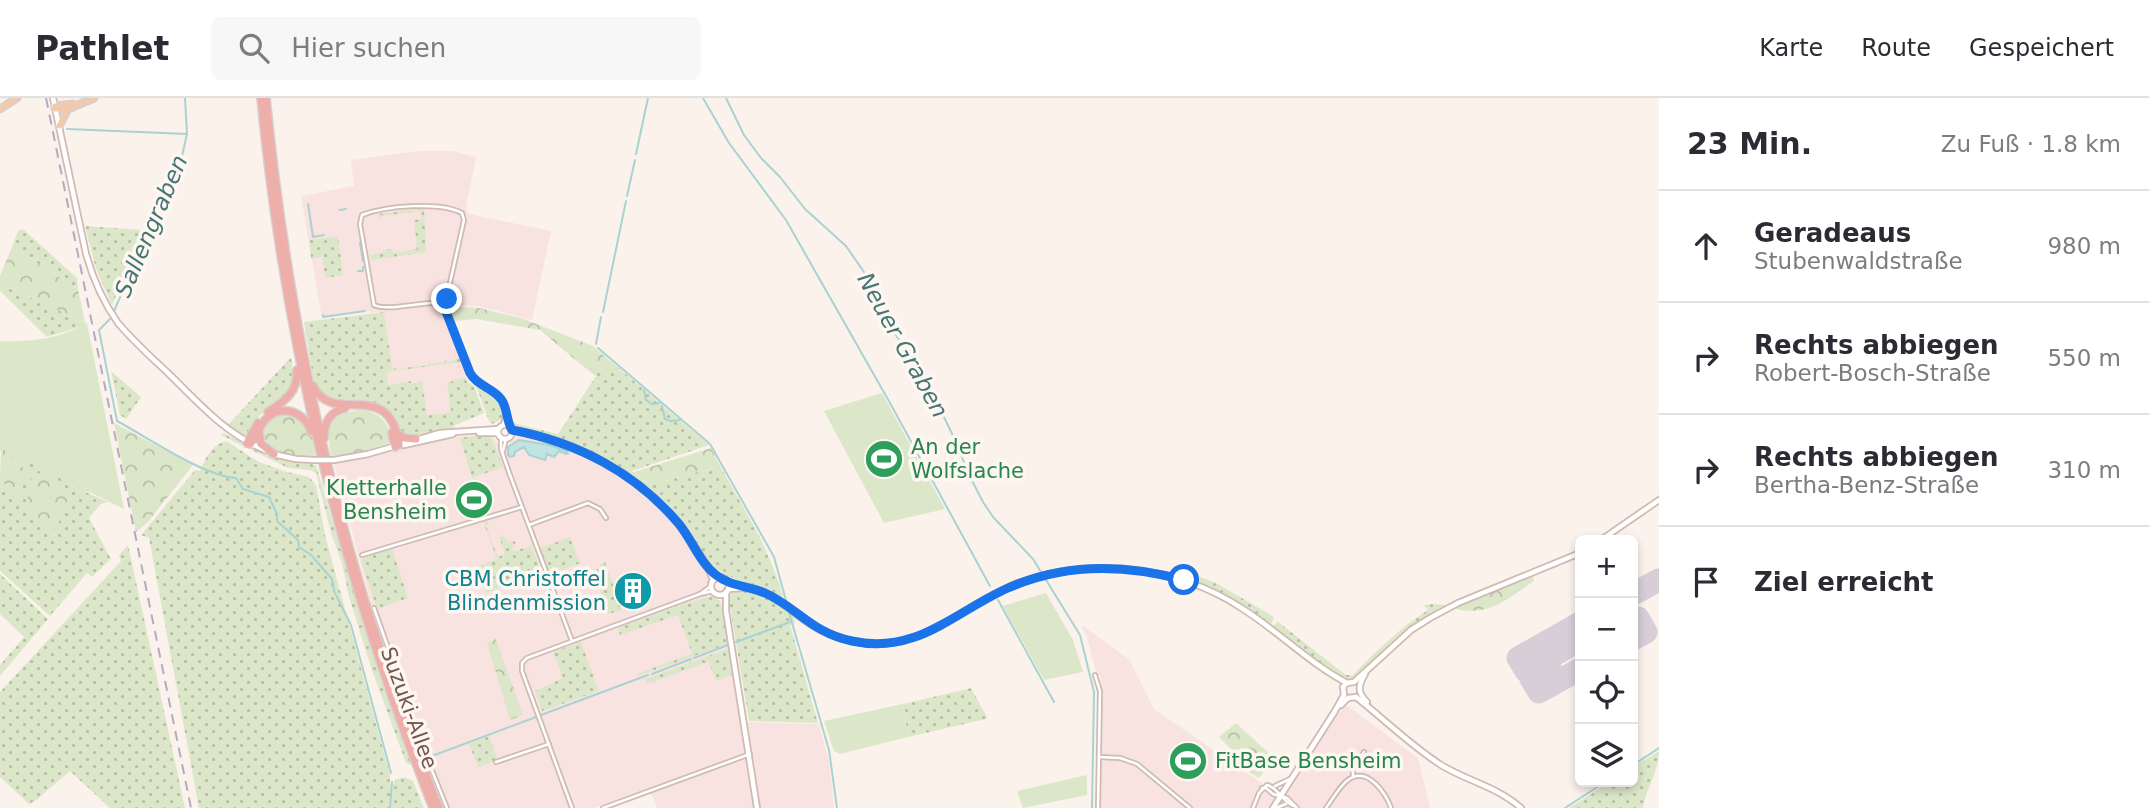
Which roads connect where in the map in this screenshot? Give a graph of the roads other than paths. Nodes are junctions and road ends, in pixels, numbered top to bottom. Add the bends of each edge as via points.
1 (17, 98) edge
2 (53, 98) edge
3 (94, 98) edge
4 (261, 98) edge
5 (266, 98) edge
6 (76, 104) junction
7 (55, 108) junction
8 (0, 109) edge
9 (68, 109) junction
10 (59, 126) junction
11 (446, 304) junction
12 (299, 363) junction
13 (306, 369) junction
14 (505, 425) junction
15 (260, 430) junction
16 (397, 433) junction
17 (504, 434) junction
18 (416, 439) junction
19 (249, 443) junction
20 (397, 446) junction
21 (321, 447) junction
22 (274, 454) junction
23 (1659, 500) edge
24 (522, 507) junction
25 (606, 517) dead end
26 (529, 525) junction
27 (1608, 535) edge
28 (362, 555) dead end
29 (1575, 555) edge
30 (706, 565) junction
31 (719, 577) junction
32 (712, 586) junction
33 (727, 588) junction
34 (719, 595) junction
35 (374, 608) dead end
36 (726, 611) junction
37 (572, 641) junction
38 (1095, 675) dead end
39 (1356, 684) junction
40 (1345, 685) junction
41 (1357, 695) junction
42 (1346, 696) junction
43 (548, 744) junction
44 (1364, 752) dead end
45 (750, 754) junction
46 (1099, 757) junction
47 (496, 762) dead end
48 (1353, 776) junction
49 (1290, 779) junction
50 (1273, 786) junction
51 (1262, 788) junction
52 (1280, 795) junction
53 (1287, 803) junction
54 (1296, 807) edge
55 (433, 808) edge
56 (439, 808) edge
57 (447, 808) edge
58 (572, 808) edge
59 (603, 808) edge
60 (757, 808) edge
61 (1098, 808) edge
62 (1189, 808) edge
63 (1253, 808) edge
64 (1275, 808) edge
65 (1326, 808) edge
66 (1391, 808) edge
67 (1521, 808) edge

1 - 8 main road
2 - 7 street
3 - 6 main road
4 - 12 highway
5 - 13 highway
6 - 7 main road
6 - 9 main road
7 - 9 main road
7 - 10 street
9 - 10 main road
10 - 19 street via 86,254 108,307 134,340 212,417
11 - 11 street via 374,305 360,218 424,205 463,213
11 - 14 street via 471,376 499,396
12 - 19 highway via 290,395 264,415
12 - 21 highway
13 - 16 highway via 321,398 337,405 378,408
13 - 21 highway
14 - 17 street
14 - 17 street
15 - 19 highway
15 - 21 highway via 272,414 296,412
15 - 22 highway via 261,444
16 - 18 highway
16 - 20 highway
17 - 18 street via 455,431
17 - 20 street via 454,434
17 - 24 street via 503,454
17 - 30 street via 531,435 582,451 627,476 672,516
18 - 20 street
19 - 22 street
20 - 21 highway via 388,420 377,410 360,406 342,408 329,416
20 - 22 street, bridge via 334,460
21 - 55 highway via 346,555 376,652
21 - 56 highway via 364,598
23 - 27 street
24 - 26 street
24 - 28 street
25 - 26 street via 588,503
26 - 37 street
29 - 39 street via 1440,612 1411,630
30 - 31 street
30 - 32 street
31 - 32 street
31 - 33 street
32 - 34 street
32 - 37 street
33 - 34 street
33 - 36 street
33 - 40 street via 765,593 838,638 893,643 936,629 993,594 1053,573 1093,568 1153,572 1192,583 1242,608
34 - 36 street
35 - 57 street, Suzuki-Allee
36 - 45 street
37 - 43 street via 522,663
38 - 46 street via 1100,691
39 - 40 street
39 - 41 street
40 - 42 street
41 - 42 street
41 - 67 street via 1442,765
42 - 49 street
43 - 47 street
43 - 58 street
44 - 48 street
45 - 59 street
45 - 60 street
46 - 61 street
46 - 62 street via 1137,764
48 - 65 street
48 - 66 street via 1371,780
49 - 50 street
49 - 52 street
50 - 51 street
50 - 52 street
51 - 52 street
51 - 63 street
52 - 53 street
52 - 54 street
52 - 64 street
53 - 54 street
53 - 64 street

